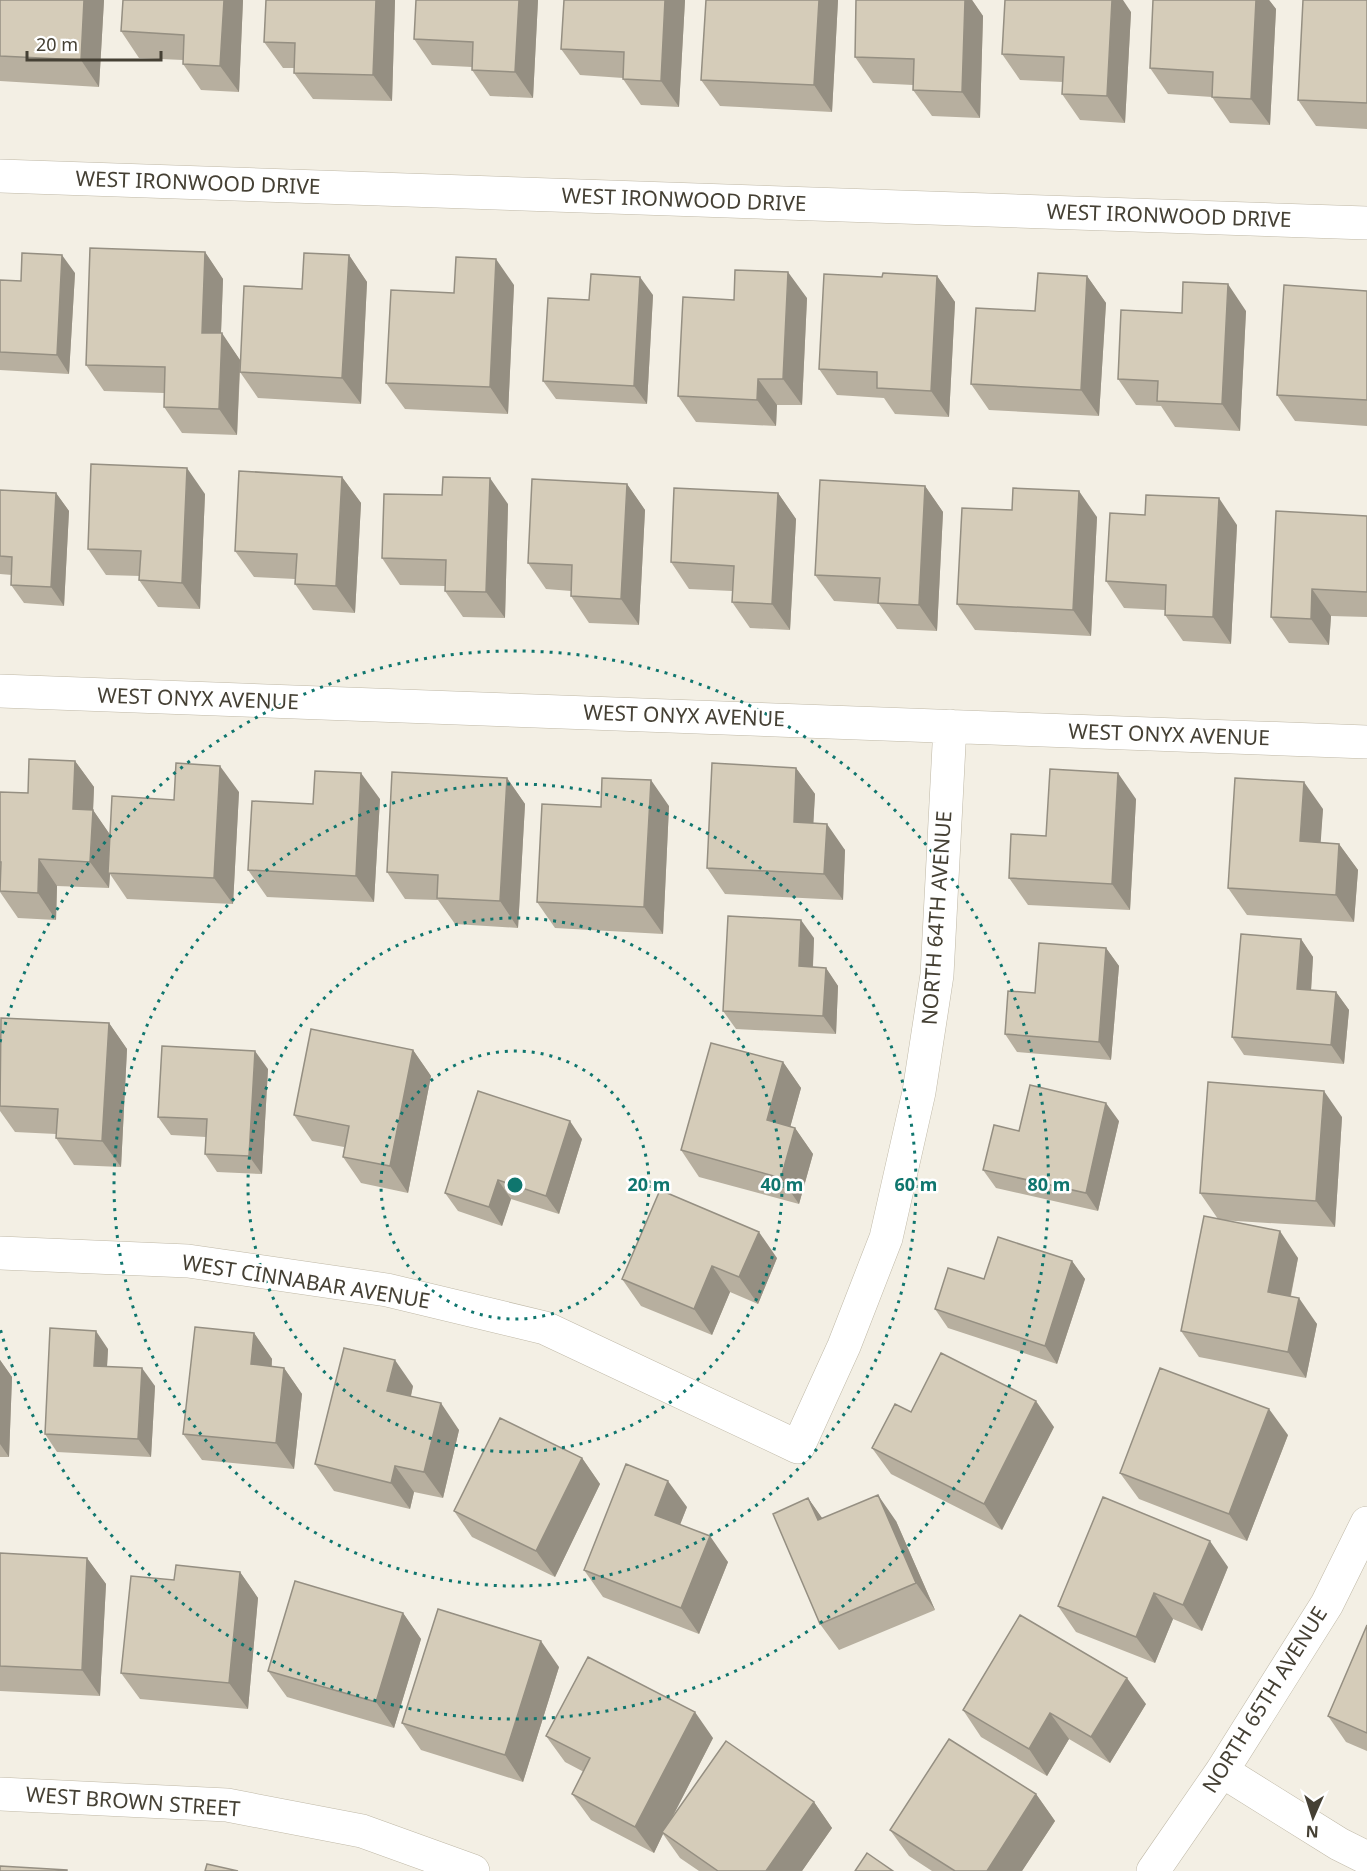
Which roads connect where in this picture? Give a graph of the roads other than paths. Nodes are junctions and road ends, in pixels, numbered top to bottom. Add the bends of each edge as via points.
1 (0, 176) edge
2 (1367, 223) edge
3 (0, 691) edge
4 (950, 726) junction
5 (1367, 742) edge
6 (0, 1253) edge
7 (798, 1447) joint
8 (1367, 1523) edge
9 (1222, 1771) junction
10 (0, 1794) edge
11 (1367, 1858) edge
12 (473, 1871) edge
13 (1153, 1871) edge

1 - 2 street, WEST IRONWOOD DRIVE
3 - 4 street, WEST ONYX AVENUE
4 - 5 street, WEST ONYX AVENUE
4 - 7 street, NORTH 64TH AVENUE via 937,975 919,1092 886,1238 844,1346
6 - 7 street, WEST CINNABAR AVENUE via 188,1261 387,1290 545,1328
8 - 9 street, NORTH 65TH AVENUE via 1327,1604
9 - 11 street
9 - 13 street, NORTH 65TH AVENUE
10 - 12 street, WEST BROWN STREET via 227,1805 362,1831

